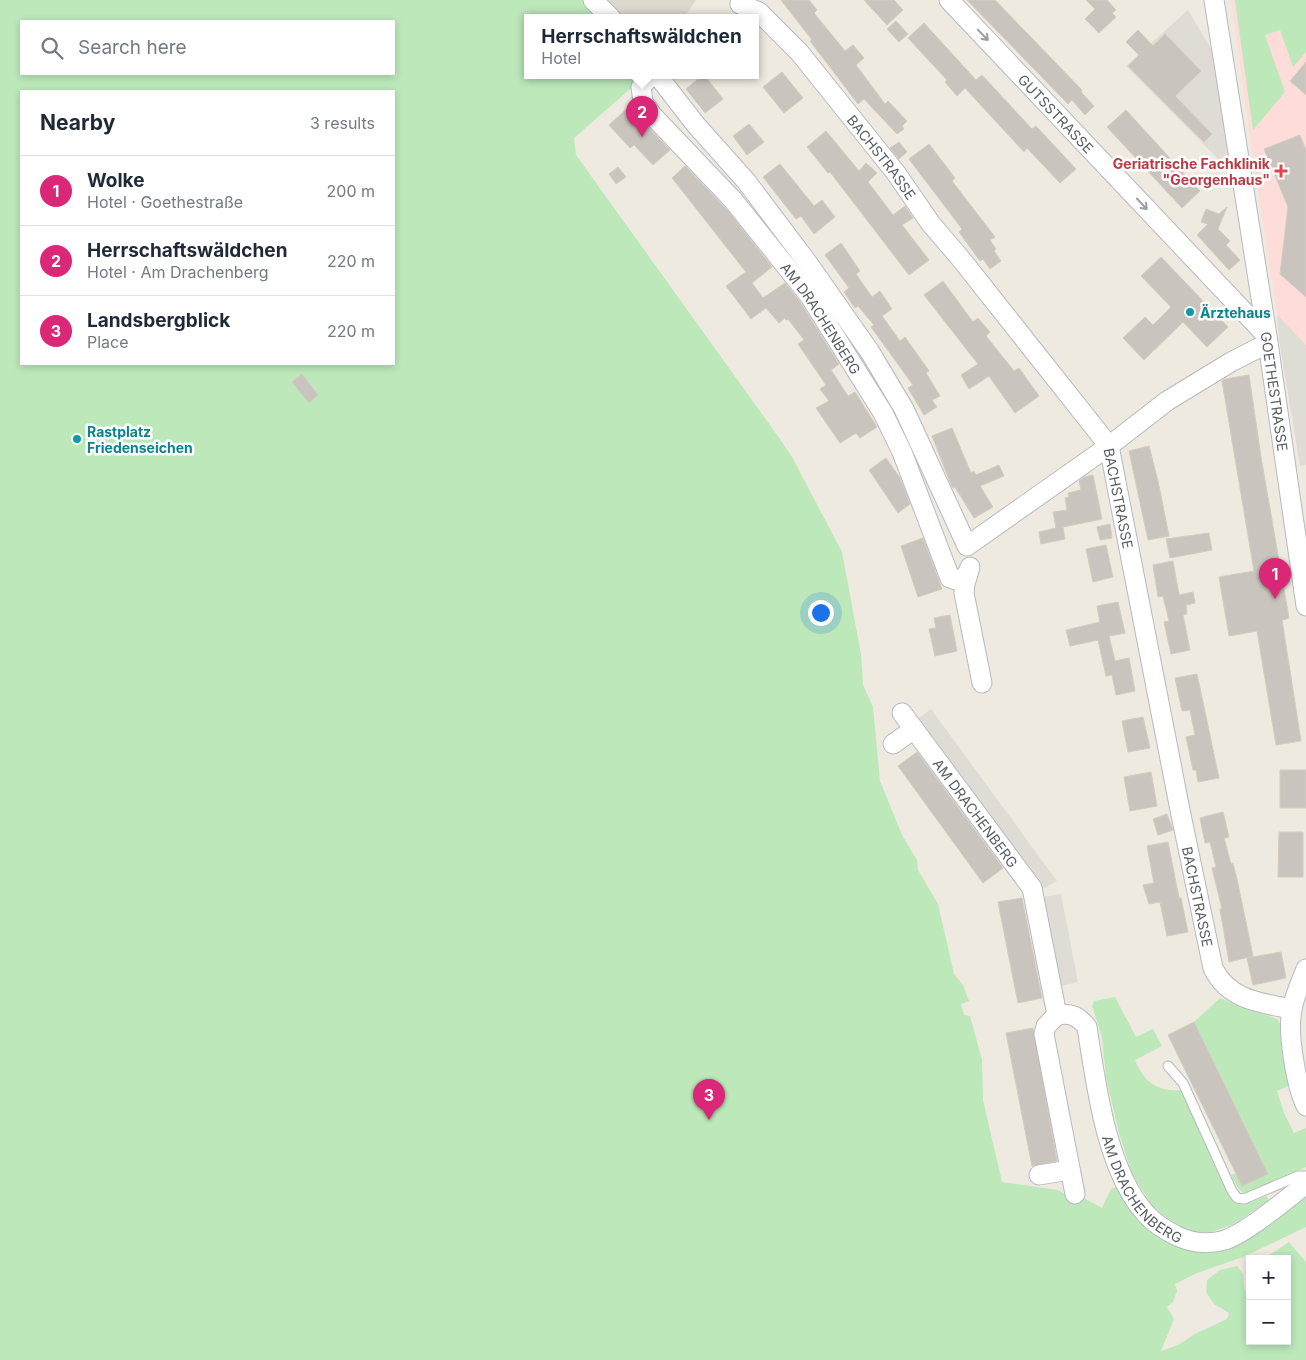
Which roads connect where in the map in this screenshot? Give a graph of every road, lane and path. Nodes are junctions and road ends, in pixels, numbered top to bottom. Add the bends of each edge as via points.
1 (593, 0) edge
2 (949, 0) edge
3 (1214, 0) edge
4 (740, 4) dead end
5 (606, 14) edge
6 (647, 79) edge
7 (660, 79) edge
8 (1267, 339) junction
9 (1108, 446) junction
10 (967, 546) junction
11 (968, 573) junction
12 (1306, 606) edge
13 (982, 683) dead end
14 (902, 713) dead end
15 (914, 729) junction
16 (893, 744) dead end
17 (1306, 969) edge
18 (1058, 1015) junction
19 (1291, 1016) junction
20 (1306, 1039) edge
21 (1168, 1066) dead end
22 (1306, 1106) edge
23 (1070, 1170) junction
24 (1039, 1175) dead end
25 (1306, 1176) edge
26 (1306, 1184) edge
27 (1075, 1194) dead end

1 - 5 street
2 -> 8 street, GUTSSTRASSE
3 - 8 street, GOETHESTRASSE
4 - 9 street, BACHSTRASSE via 759,12 799,52
6 - 11 street, AM DRACHENBERG via 640,87 643,102 653,116 733,200 809,295 887,421 950,578 956,580
7 - 10 street, AM DRACHENBERG via 696,125 746,180 870,352 904,409
8 - 9 street via 1167,401
8 - 12 street, GOETHESTRASSE
9 - 10 street
9 - 19 street, BACHSTRASSE via 1213,968 1227,988
10 - 11 street, AM DRACHENBERG via 971,565
11 - 13 street, AM DRACHENBERG via 964,593
14 - 15 street, AM DRACHENBERG
15 - 16 street
15 - 18 street, AM DRACHENBERG via 1032,888
17 - 19 street
18 - 23 street via 1046,1026 1044,1034
18 - 26 street, AM DRACHENBERG via 1072,1014 1087,1027 1101,1106 1117,1165 1124,1182 1152,1221 1189,1242 1225,1240 1244,1230
19 - 20 street
19 - 22 street via 1298,1081
21 - 25 lane via 1183,1082 1237,1198 1244,1199 1298,1176
23 - 24 street
23 - 27 street

